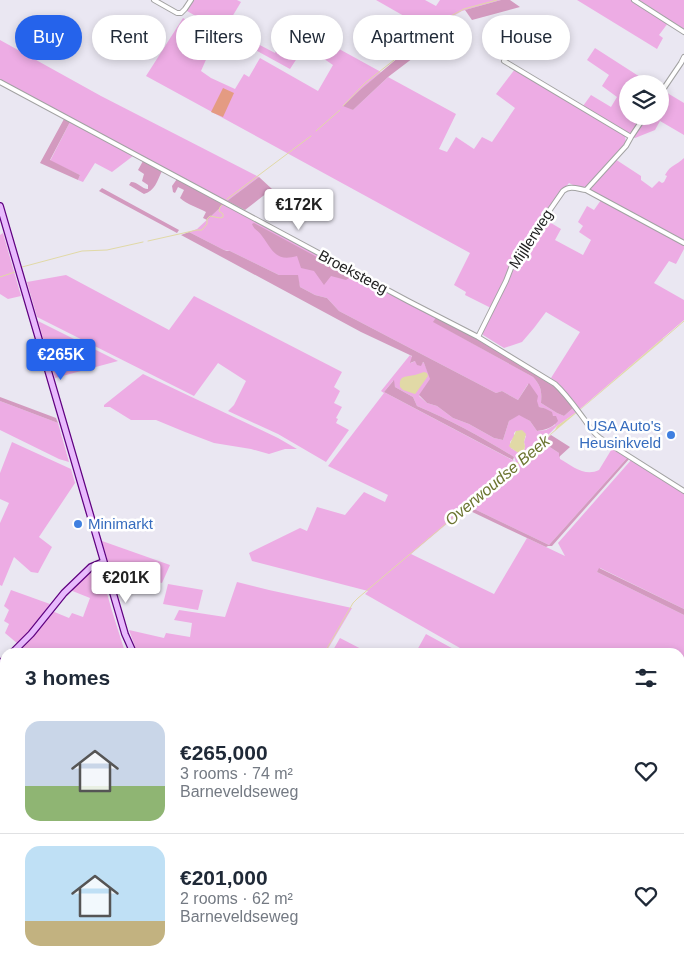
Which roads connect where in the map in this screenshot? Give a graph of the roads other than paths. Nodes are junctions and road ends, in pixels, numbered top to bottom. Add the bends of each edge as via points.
1 (154, 0) edge
2 (190, 0) edge
3 (634, 0) edge
4 (684, 32) edge
5 (684, 56) edge
6 (504, 61) dead end
7 (669, 81) edge
8 (0, 82) edge
9 (639, 125) edge
10 (631, 138) junction
11 (586, 190) junction
12 (0, 206) edge
13 (684, 243) edge
14 (478, 337) junction
15 (684, 491) edge
16 (104, 562) junction
17 (17, 648) edge
18 (131, 648) edge

1 - 2 street via 181,13
3 - 4 street
5 - 7 street
6 - 10 street
8 - 14 street, Broeksteeg
9 - 10 street
10 - 11 street
11 - 13 street
11 - 14 street, Mijllerweg via 571,187 563,191 513,263
12 - 16 main road
14 - 15 street, Broeksteeg via 555,384 600,438
16 - 17 main road via 91,567 64,593
16 - 18 main road

